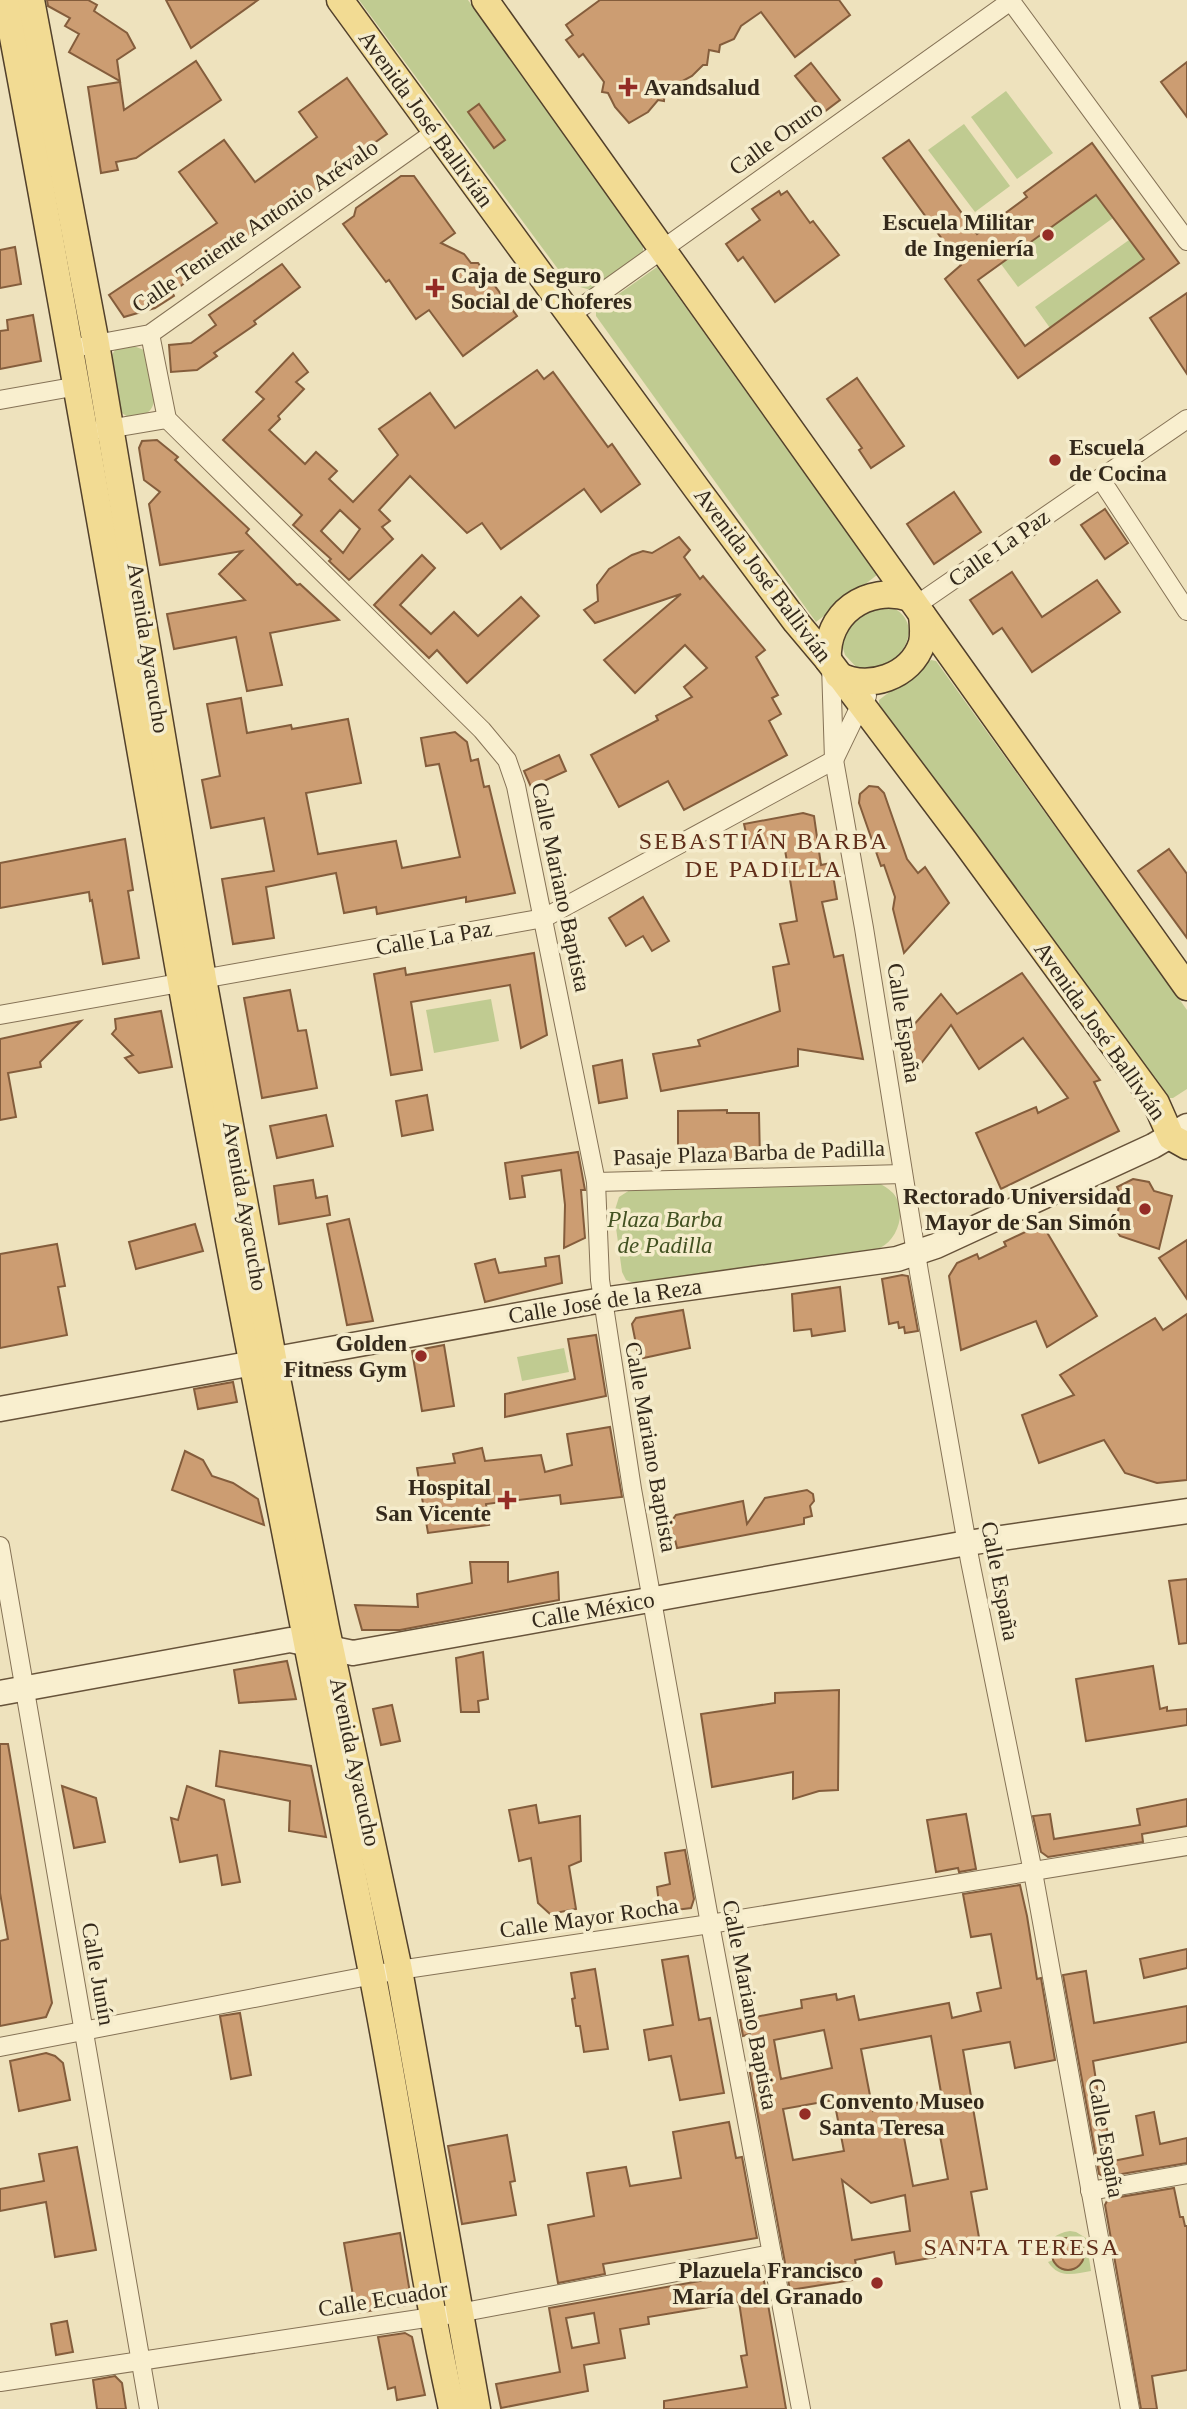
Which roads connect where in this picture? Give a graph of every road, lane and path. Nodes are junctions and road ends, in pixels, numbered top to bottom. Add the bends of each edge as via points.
1 (6, 0) edge
2 (31, 0) edge
3 (45, 0) edge
4 (485, 0) edge
5 (1011, 0) edge
6 (340, 2) edge
7 (49, 93) junction
8 (435, 132) junction
9 (1187, 241) edge
10 (664, 249) junction
11 (569, 316) junction
12 (150, 334) junction
13 (84, 346) junction
14 (78, 386) junction
15 (0, 400) edge
16 (167, 419) junction
17 (1187, 419) edge
18 (99, 430) junction
19 (1100, 478) junction
20 (916, 606) junction
21 (1187, 611) edge
22 (833, 667) junction
23 (881, 681) junction
24 (860, 704) junction
25 (834, 760) junction
26 (544, 918) junction
27 (192, 981) junction
28 (1187, 987) edge
29 (0, 1015) edge
30 (1182, 1136) edge
31 (903, 1174) junction
32 (596, 1182) junction
33 (917, 1254) junction
34 (602, 1300) junction
35 (262, 1360) junction
36 (0, 1409) edge
37 (1187, 1511) edge
38 (967, 1543) junction
39 (0, 1546) edge
40 (652, 1598) junction
41 (320, 1647) junction
42 (25, 1689) junction
43 (0, 1693) edge
44 (1187, 1846) edge
45 (1033, 1872) junction
46 (710, 1924) junction
47 (398, 1970) junction
48 (372, 1975) junction
49 (83, 2032) junction
50 (0, 2048) edge
51 (1187, 2174) edge
52 (1090, 2191) junction
53 (772, 2254) junction
54 (458, 2313) junction
55 (432, 2317) junction
56 (140, 2361) junction
57 (0, 2382) edge
58 (149, 2409) edge
59 (452, 2409) edge
60 (477, 2409) edge
61 (801, 2409) edge
62 (1130, 2409) edge

1 - 13 main road, Avenida Ayacucho
2 - 7 main road, Avenida Ayacucho
3 - 7 main road via 59,76
4 - 10 main road
5 - 9 street
5 - 10 street, Calle Oruro
6 - 8 main road, Avenida José Ballivián
7 - 13 main road, Avenida Ayacucho
8 - 11 main road, Avenida José Ballivián
8 - 12 street, Calle Teniente Antonio Arévalo
10 - 11 street, Calle Oruro
10 - 20 main road
11 - 22 main road, Avenida José Ballivián
12 - 13 street, Calle Teniente Antonio Arévalo
12 - 16 street
13 - 14 main road, Avenida Ayacucho
13 - 18 main road, Avenida Ayacucho
14 - 15 street
14 - 18 main road, Avenida Ayacucho
16 - 18 street
16 - 26 street, Calle Mariano Baptista via 507,760
17 - 19 street, Calle La Paz
18 - 27 main road, Avenida Ayacucho
19 - 20 street, Calle La Paz
19 - 21 street
20 - 22 main road via 884,593 853,607 837,620 830,634 827,646
20 - 23 main road via 922,642 916,655
20 - 28 main road
22 - 23 main road via 858,682
22 - 24 main road, Avenida José Ballivián
22 - 25 street
23 - 24 street
24 - 25 street
24 - 30 main road, Avenida José Ballivián
25 - 26 street, Calle La Paz
25 - 31 street, Calle España
26 - 27 street, Calle La Paz
26 - 32 street, Calle Mariano Baptista
27 - 29 street, Calle La Paz
27 - 35 main road, Avenida Ayacucho
30 - 33 main road, Calle José de la Reza
31 - 32 street, Pasaje Plaza Barba de Padilla
31 - 33 street, Calle España
32 - 34 street, Calle Mariano Baptista
33 - 34 main road, Calle José de la Reza
33 - 38 street, Calle España
34 - 35 main road, Calle José de la Reza
34 - 40 street, Calle Mariano Baptista
35 - 36 main road, Calle José de la Reza
35 - 41 main road, Avenida Ayacucho
37 - 38 main road, Calle México
38 - 40 main road, Calle México
38 - 45 street, Calle España
39 - 42 street, Calle Junín
40 - 41 main road, Calle México via 353,1653
40 - 46 street, Calle Mariano Baptista
41 - 42 main road, Calle México via 290,1640
41 - 47 main road, Avenida Ayacucho
41 - 48 main road, Avenida Ayacucho
42 - 43 main road, Calle México
42 - 49 street, Calle Junín
44 - 45 street, Calle Mayor Rocha
45 - 46 street, Calle Mayor Rocha
45 - 52 street, Calle España
46 - 47 street, Calle Mayor Rocha
46 - 53 street, Calle Mariano Baptista
47 - 48 street, Calle Mayor Rocha
47 - 54 main road, Avenida Ayacucho
48 - 49 street, Calle Mayor Rocha
48 - 55 main road, Avenida Ayacucho
49 - 50 street, Calle Mayor Rocha
49 - 56 street, Calle Junín
51 - 52 street
52 - 62 street, Calle España
53 - 54 street, Calle Ecuador
53 - 61 street, Calle Mariano Baptista
54 - 55 street, Calle Ecuador
54 - 60 main road, Avenida Ayacucho
55 - 56 street, Calle Ecuador
55 - 59 main road, Avenida Ayacucho
56 - 57 street, Calle Ecuador
56 - 58 street, Calle Junín

